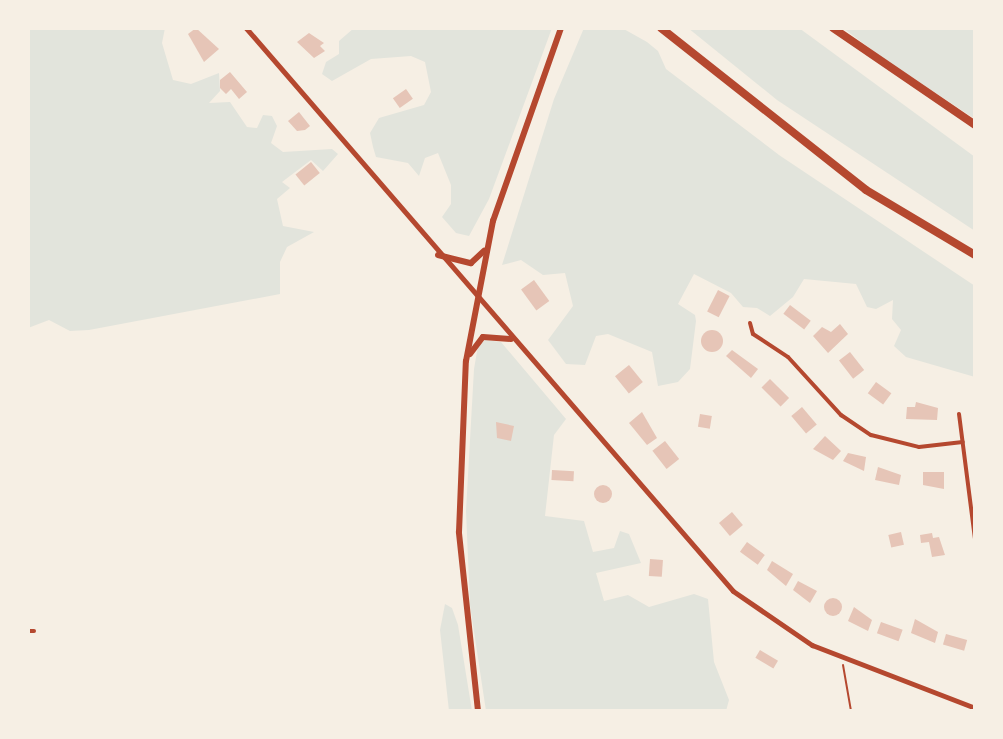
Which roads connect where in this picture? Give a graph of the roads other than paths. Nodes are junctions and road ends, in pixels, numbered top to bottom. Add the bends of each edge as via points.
1 (246, 28) edge
2 (561, 28) edge
3 (661, 28) edge
4 (833, 28) edge
5 (975, 125) edge
6 (488, 244) junction
7 (438, 255) junction
8 (975, 255) edge
9 (476, 299) junction
10 (750, 323) dead end
11 (511, 339) junction
12 (466, 361) junction
13 (959, 414) dead end
14 (963, 442) junction
15 (975, 539) edge
16 (974, 706) edge
17 (154, 711) edge
18 (218, 711) edge
19 (478, 711) edge

1 - 7 street
2 - 6 main road
3 - 8 highway via 866,190
4 - 5 highway
6 - 7 main road via 471,263
6 - 9 main road
7 - 9 street
9 - 11 street
9 - 12 main road
10 - 14 street via 753,334 788,357 841,415 871,435 919,447
11 - 12 main road via 483,337
11 - 16 street via 733,591 782,629 844,659
12 - 19 main road via 459,532
13 - 14 street
14 - 15 street
17 - 18 lane

